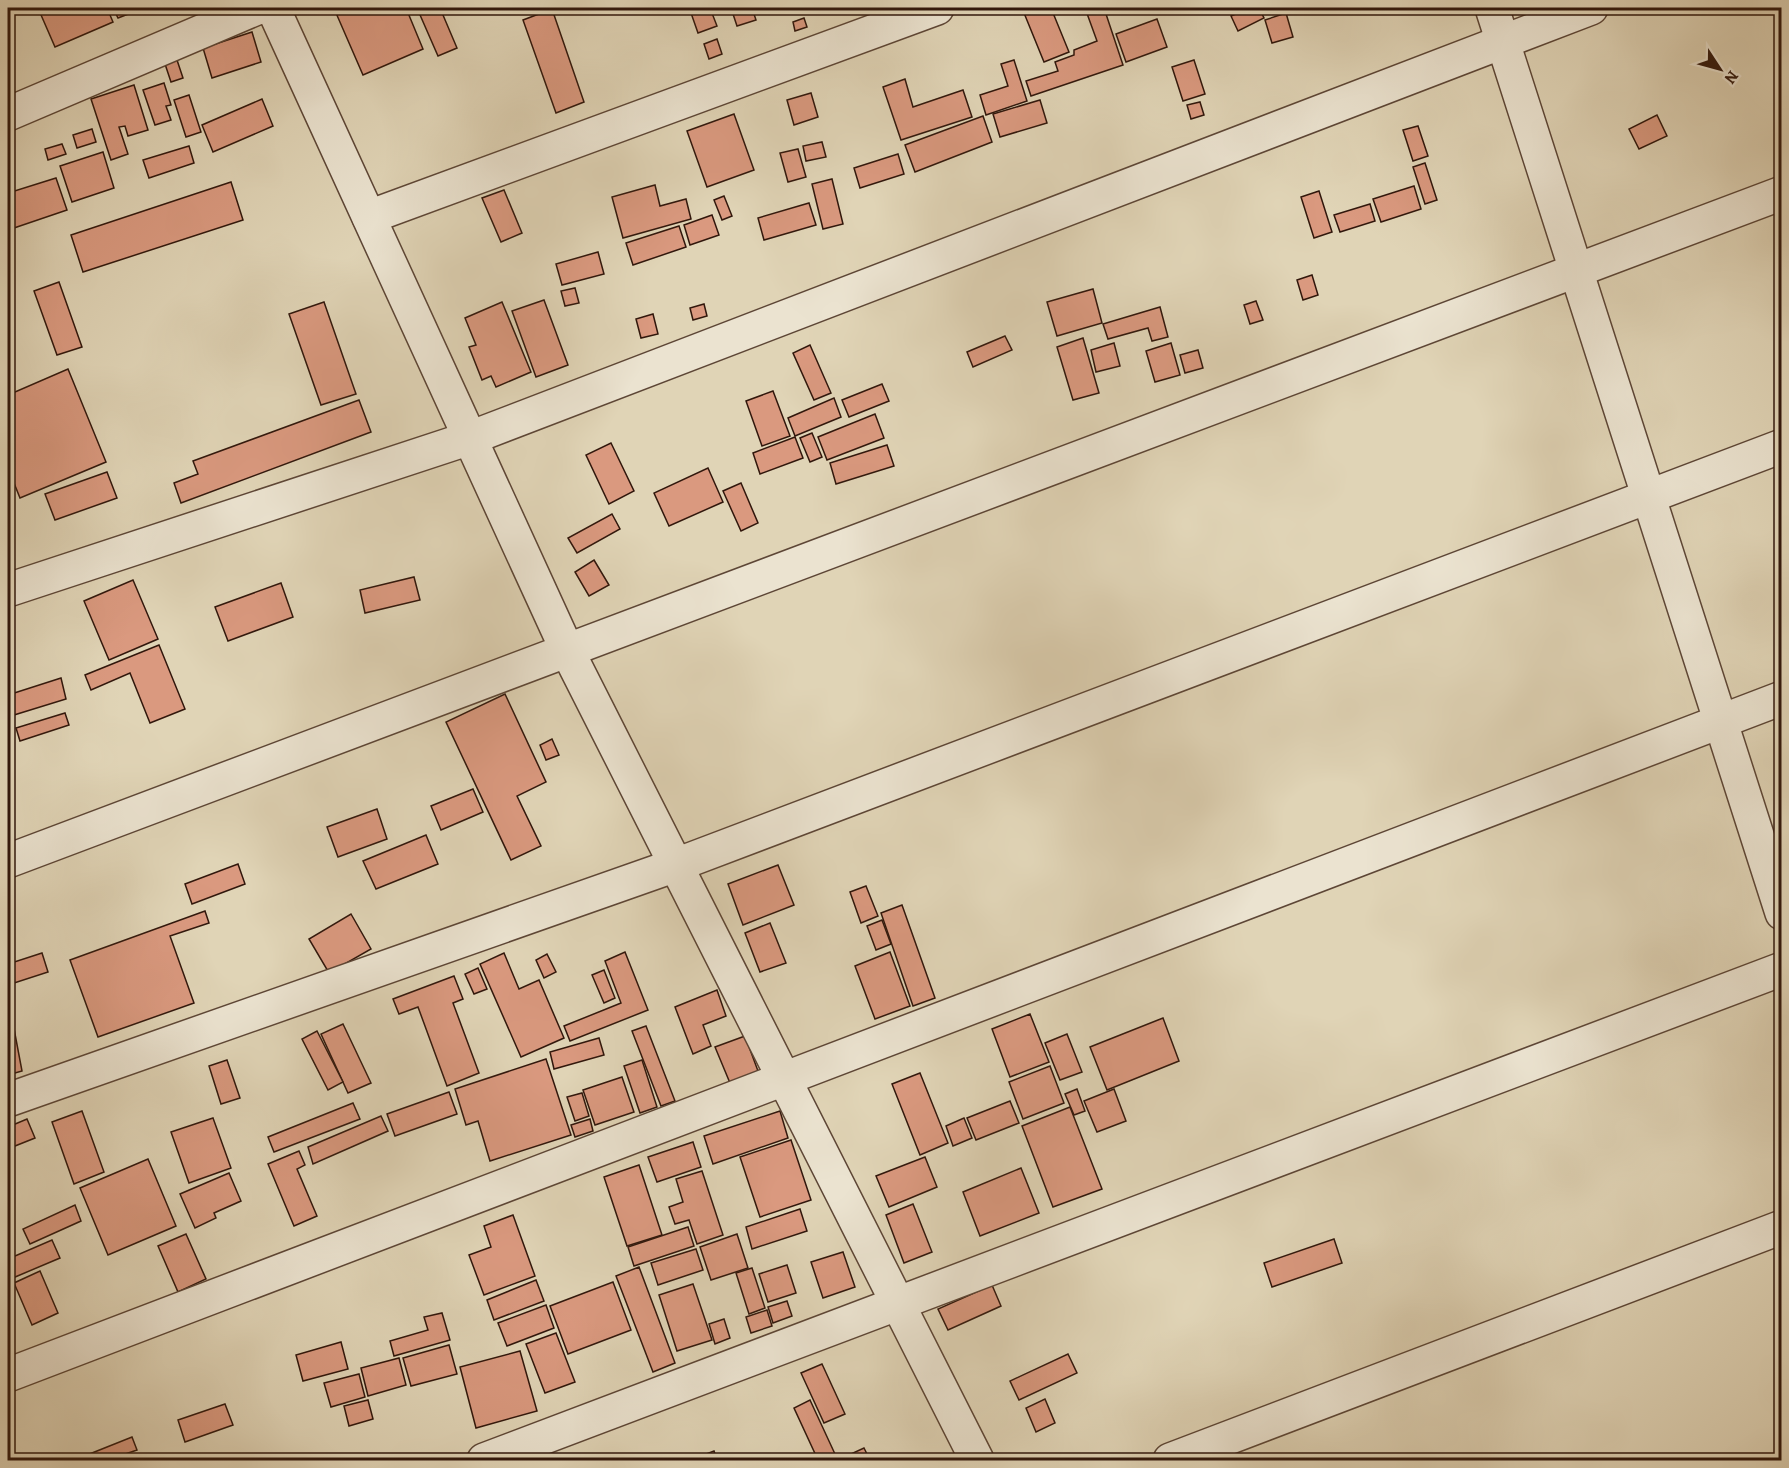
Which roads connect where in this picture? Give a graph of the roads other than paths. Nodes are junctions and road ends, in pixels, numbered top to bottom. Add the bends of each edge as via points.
1 (257, 8) edge
2 (273, 8) edge
3 (937, 8) edge
4 (1492, 8) edge
5 (1591, 8) edge
6 (1503, 40) junction
7 (8, 114) edge
8 (1782, 193) edge
9 (369, 217) junction
10 (1576, 270) junction
11 (470, 438) junction
12 (1782, 446) edge
13 (1649, 496) junction
14 (8, 590) edge
15 (567, 650) junction
16 (1782, 698) edge
17 (1720, 722) junction
18 (8, 861) edge
19 (676, 865) junction
20 (1782, 913) edge
21 (1782, 969) edge
22 (784, 1079) junction
23 (8, 1100) edge
24 (1782, 1227) edge
25 (897, 1304) junction
26 (8, 1375) edge
27 (484, 1461) edge
28 (976, 1461) edge
29 (1170, 1461) edge

1 - 7 street
2 - 9 street
3 - 9 street
4 - 6 street
5 - 6 street
6 - 10 street
6 - 11 street
8 - 10 street
9 - 11 street
10 - 13 street
10 - 15 street
11 - 14 street
11 - 15 street
12 - 13 street
13 - 17 street
13 - 19 street
15 - 18 street
15 - 19 street
16 - 17 street
17 - 20 street
17 - 22 street
19 - 22 street
19 - 23 street
21 - 25 street
22 - 25 street
22 - 26 street
24 - 29 street
25 - 27 street
25 - 28 street

